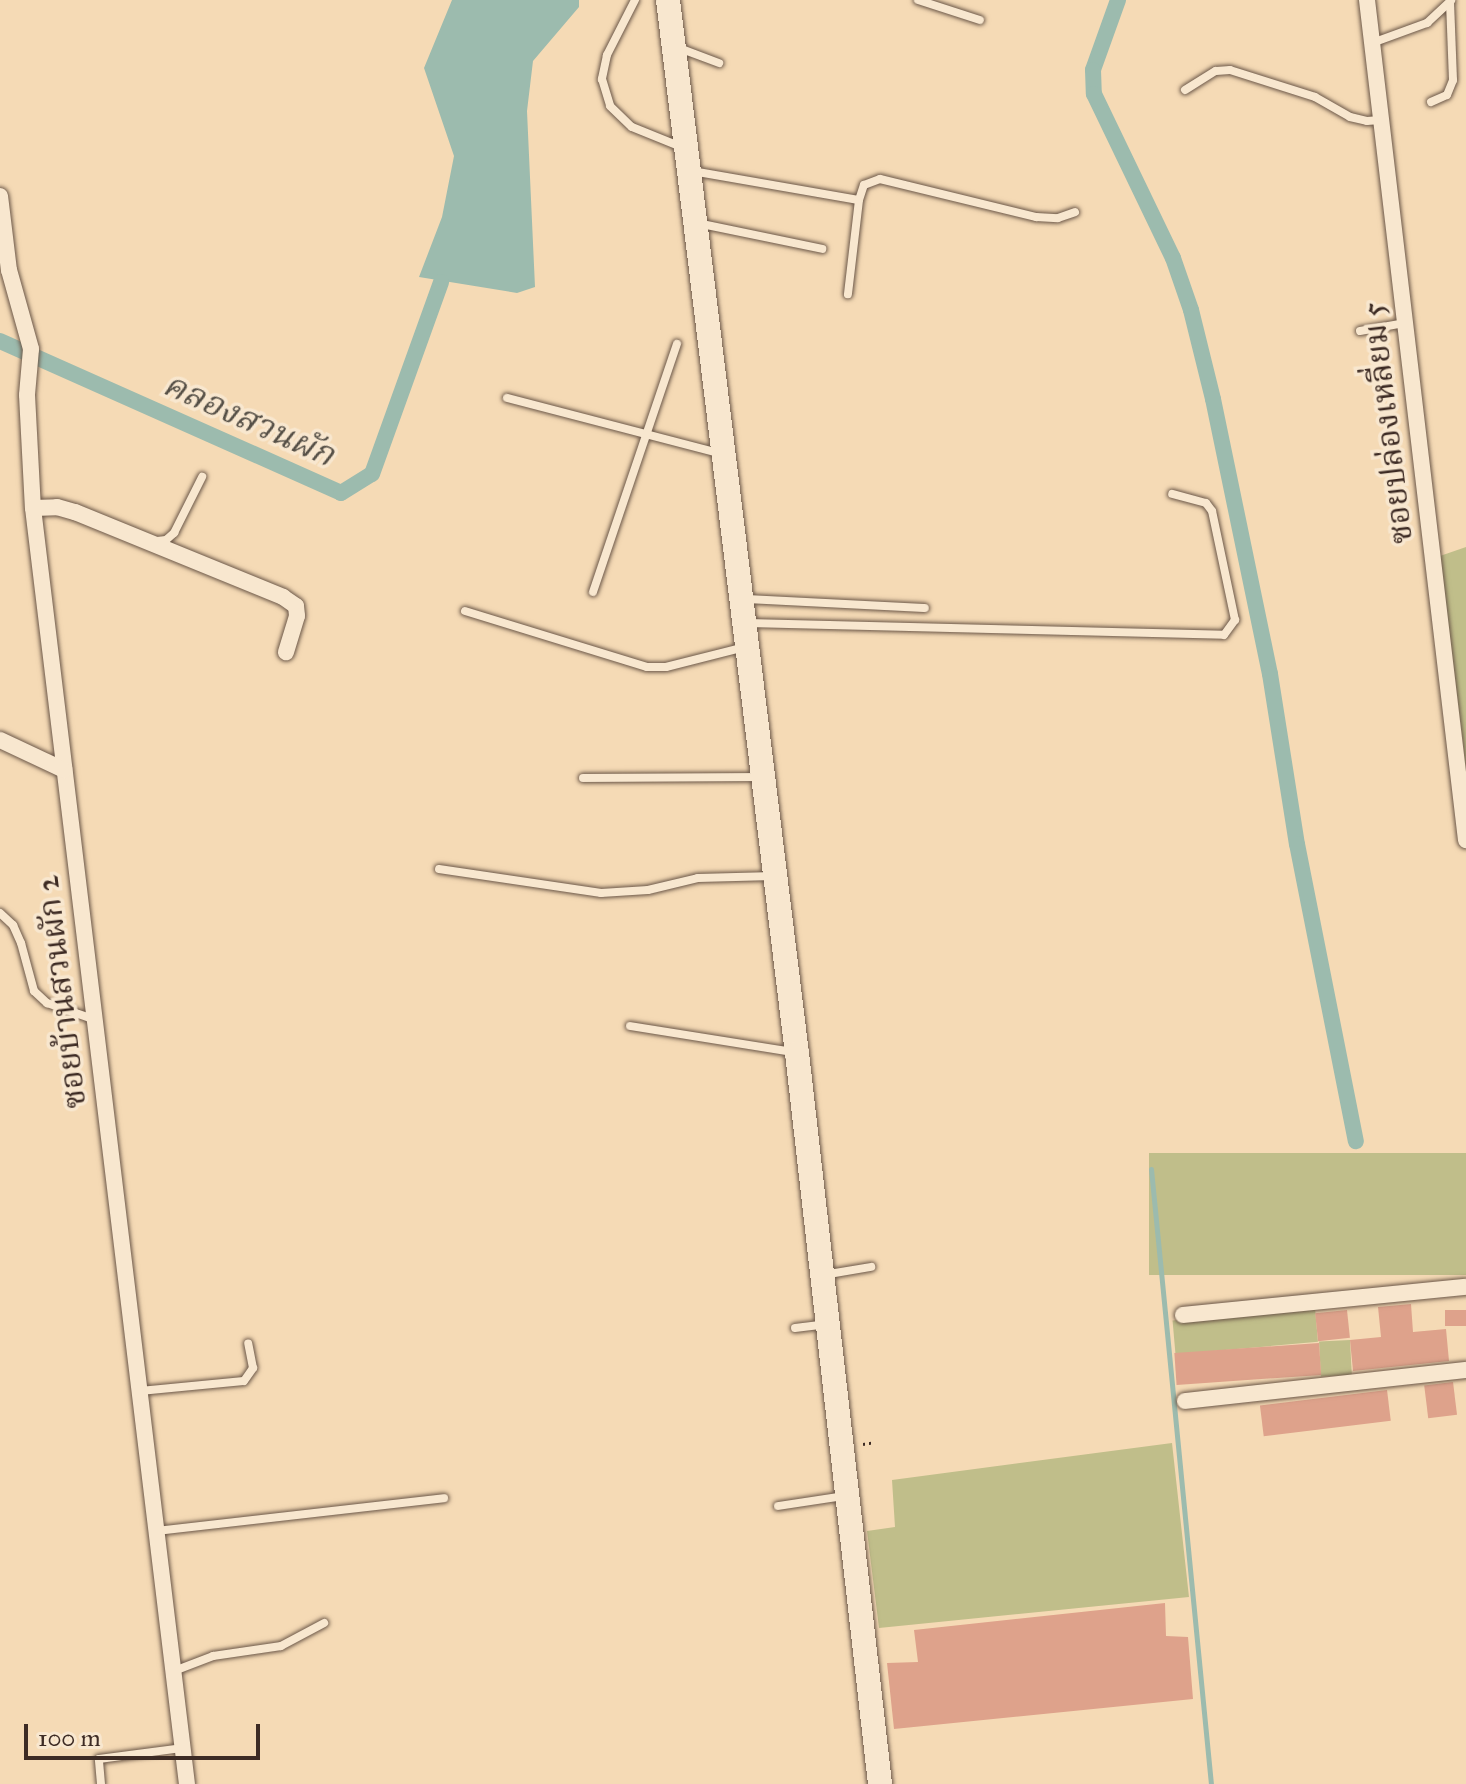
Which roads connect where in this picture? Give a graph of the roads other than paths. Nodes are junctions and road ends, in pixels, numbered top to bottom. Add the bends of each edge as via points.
1 (635, 0) edge
2 (668, 0) edge
3 (918, 0) edge
4 (1367, 0) edge
5 (1451, 2) edge
6 (980, 20) dead end
7 (1372, 43) junction
8 (675, 47) junction
9 (719, 63) dead end
10 (1185, 90) dead end
11 (1431, 102) dead end
12 (1380, 120) junction
13 (690, 160) junction
14 (0, 196) edge
15 (859, 200) junction
16 (1075, 212) dead end
17 (696, 223) junction
18 (822, 249) dead end
19 (848, 294) dead end
20 (1405, 323) junction
21 (1360, 331) dead end
22 (677, 344) dead end
23 (507, 398) dead end
24 (647, 434) junction
25 (723, 454) junction
26 (202, 477) dead end
27 (1172, 494) dead end
28 (33, 508) junction
29 (148, 542) junction
30 (593, 592) dead end
31 (925, 608) dead end
32 (465, 611) dead end
33 (743, 623) junction
34 (286, 652) dead end
35 (0, 740) edge
36 (64, 770) junction
37 (762, 777) junction
38 (583, 778) dead end
39 (1466, 840) edge
40 (439, 869) dead end
41 (774, 876) junction
42 (0, 913) edge
43 (93, 1019) junction
44 (630, 1026) dead end
45 (797, 1053) junction
46 (871, 1267) dead end
47 (822, 1275) junction
48 (1466, 1287) edge
49 (1183, 1315) dead end
50 (827, 1324) junction
51 (795, 1328) dead end
52 (248, 1343) dead end
53 (1466, 1370) edge
54 (139, 1391) junction
55 (1185, 1401) dead end
56 (845, 1496) junction
57 (444, 1498) dead end
58 (778, 1506) dead end
59 (155, 1532) junction
60 (324, 1623) dead end
61 (173, 1672) junction
62 (183, 1748) junction
63 (101, 1784) edge
64 (187, 1784) edge
65 (880, 1784) edge

1 - 13 lane via 607,55 602,79 610,106 632,127
2 - 8 street
3 - 6 lane
4 - 7 street, ซอยปล่องเหลี่ยม 5
5 - 7 lane via 1427,23
5 - 11 lane via 1453,80 1447,95
7 - 12 street, ซอยปล่องเหลี่ยม 5
8 - 9 lane
8 - 13 street
10 - 12 lane via 1216,71 1230,70 1315,97 1350,117
12 - 20 street, ซอยปล่องเหลี่ยม 5
13 - 15 lane
13 - 17 street
14 - 28 street, ซอยบ้านสวนผัก 2 via 9,270 31,349
15 - 16 lane via 864,185 880,179 1036,217
15 - 19 lane
17 - 18 lane
17 - 25 street
20 - 21 lane
20 - 39 street, ซอยปล่องเหลี่ยม 5
22 - 24 lane
23 - 24 lane
24 - 25 lane
24 - 30 lane
25 - 33 street
26 - 29 lane via 174,533
27 - 33 lane via 1206,503 1212,511 1235,620 1224,635
28 - 29 street via 75,512
28 - 36 street, ซอยบ้านสวนผัก 2
29 - 34 street via 296,606
31 - 33 lane
32 - 33 lane via 647,667 666,667
33 - 37 street
35 - 36 street
36 - 43 street, ซอยบ้านสวนผัก 2
37 - 38 lane
37 - 41 street
40 - 41 lane via 601,893 648,890 698,878
41 - 45 street
42 - 43 lane via 21,943 34,991 47,1003
43 - 54 street, ซอยบ้านสวนผัก 2
44 - 45 lane
45 - 47 street
46 - 47 lane
47 - 50 street
48 - 49 street
50 - 51 lane
50 - 56 street
52 - 54 lane via 253,1368 244,1381
53 - 55 street
54 - 59 street, ซอยบ้านสวนผัก 2
56 - 58 lane
56 - 65 street
57 - 59 lane
59 - 61 street, ซอยบ้านสวนผัก 2
60 - 61 lane via 281,1646 213,1656
61 - 62 street, ซอยบ้านสวนผัก 2
62 - 63 lane via 99,1759
62 - 64 street, ซอยบ้านสวนผัก 2

